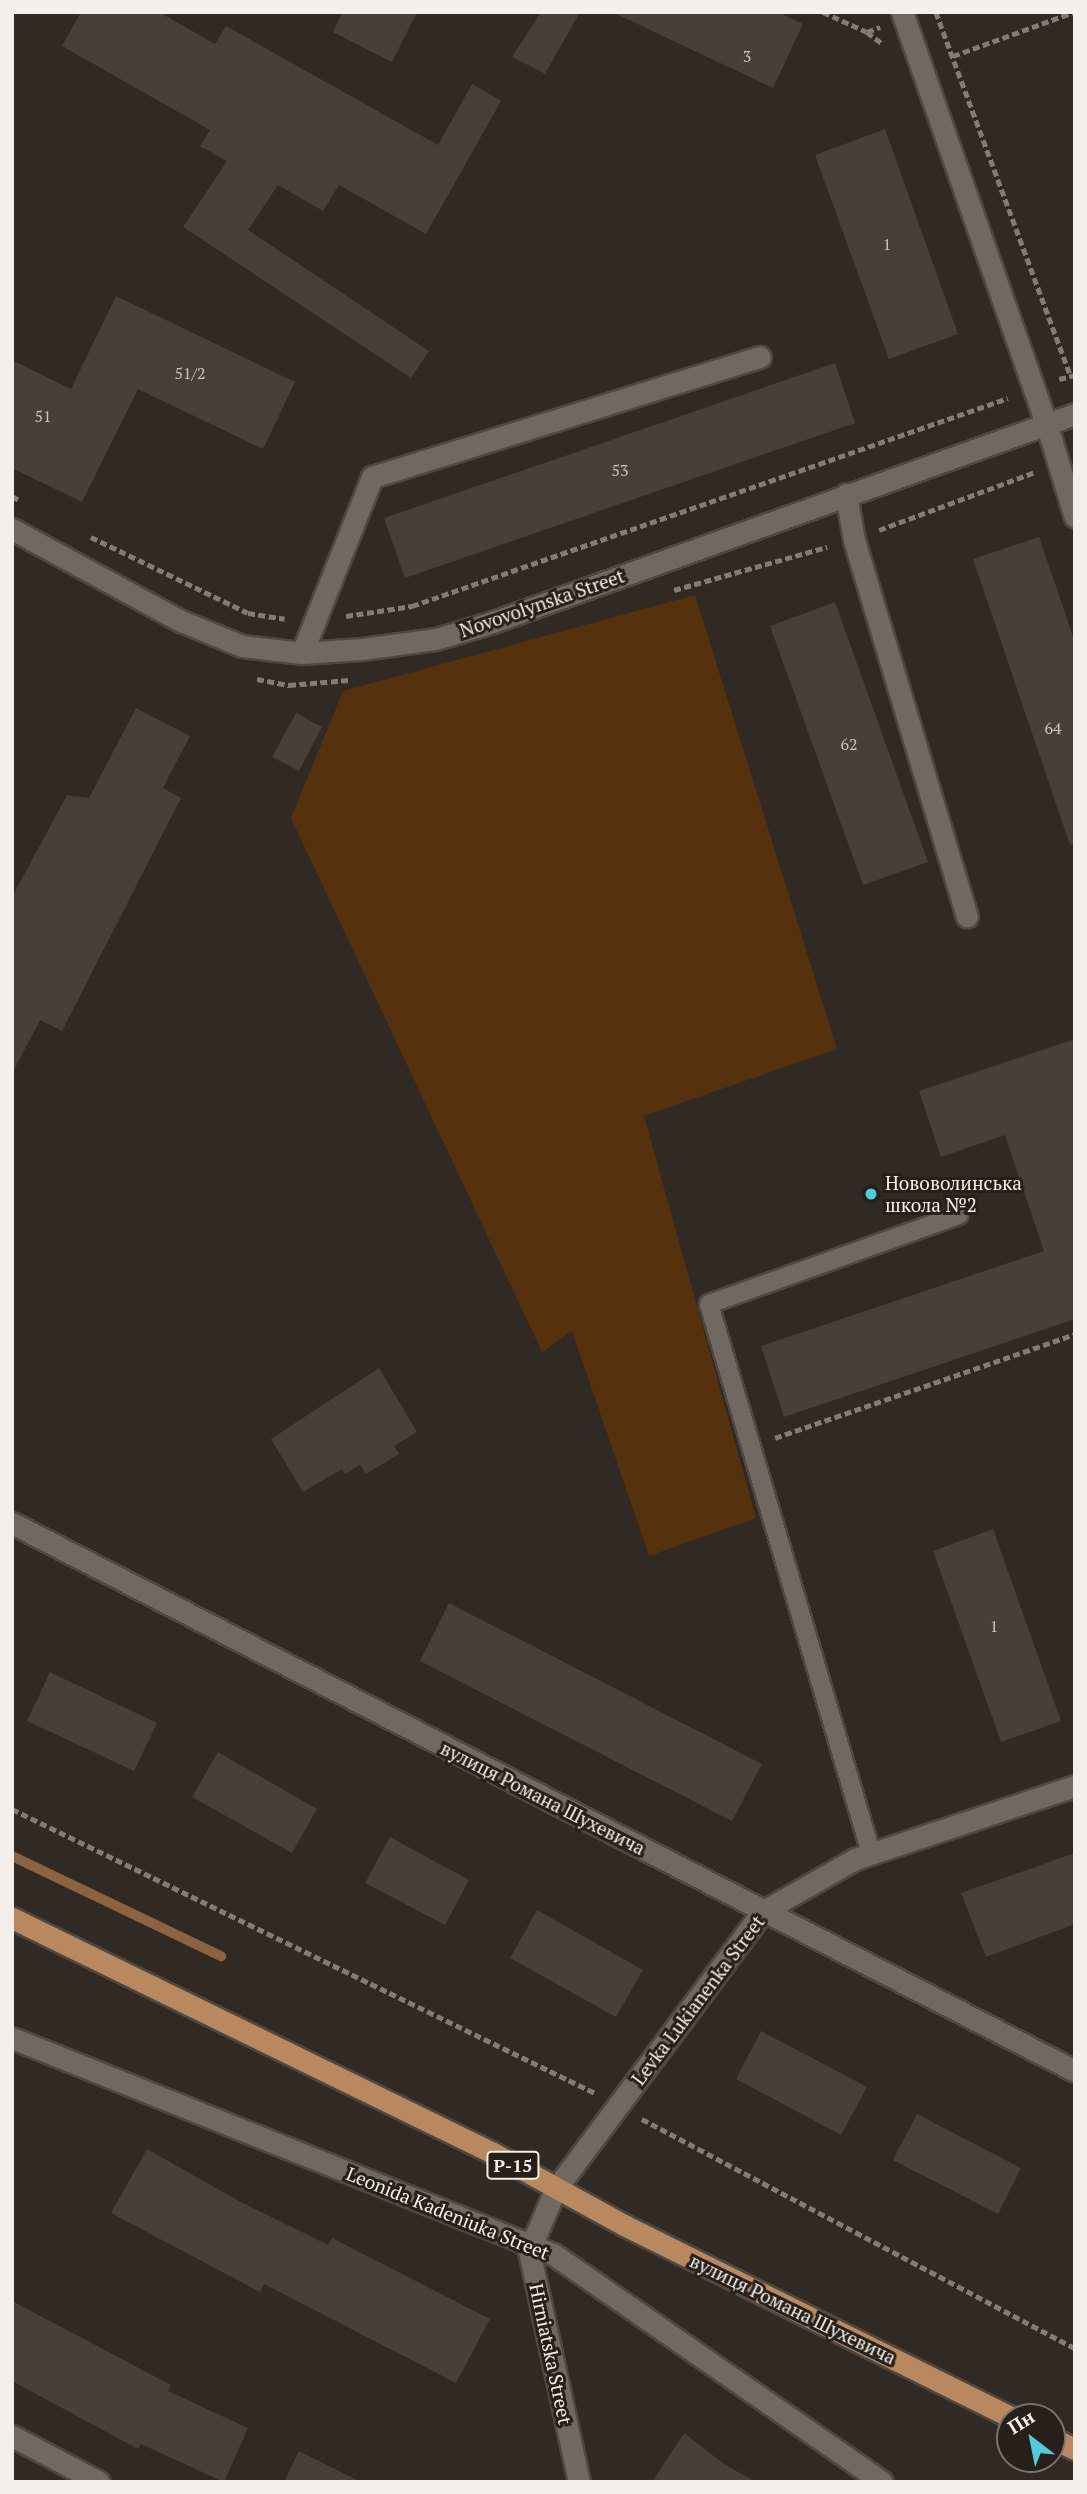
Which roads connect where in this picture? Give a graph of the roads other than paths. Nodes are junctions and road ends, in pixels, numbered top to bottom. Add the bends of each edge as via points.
1 (902, 12) edge
2 (760, 357) dead end
3 (1075, 414) edge
4 (1046, 423) junction
5 (846, 494) junction
6 (1075, 517) edge
7 (12, 530) edge
8 (302, 653) junction
9 (967, 916) dead end
10 (960, 1215) dead end
11 (12, 1523) edge
12 (1075, 1786) edge
13 (871, 1853) junction
14 (762, 1912) junction
15 (12, 1918) edge
16 (12, 2038) edge
17 (1075, 2071) edge
18 (555, 2190) junction
19 (531, 2245) junction
20 (996, 2410) edge
21 (12, 2436) edge
22 (99, 2482) edge
23 (579, 2482) edge
24 (882, 2482) edge

1 - 4 street
2 - 8 street via 372,477
3 - 4 street, Novovolynska Street
4 - 5 street, Novovolynska Street
4 - 6 street
5 - 8 street, Novovolynska Street via 447,635
5 - 9 street via 854,540
7 - 8 street, Novovolynska Street via 211,635 242,646
10 - 13 lane via 709,1304
11 - 14 street, вулиця Романа Шухевича
12 - 13 street, Levka Lukianenka Street
13 - 14 street, Levka Lukianenka Street
14 - 17 street, вулиця Романа Шухевича
14 - 18 street, Levka Lukianenka Street
15 - 18 main road, вулиця Романа Шухевича / Р-15 via 493,2153
16 - 19 street, Leonida Kadeniuka Street
18 - 19 street
18 - 20 main road, вулиця Романа Шухевича / Р-15
19 - 23 street, Hirniatska Street
19 - 24 street, Leonida Kadeniuka Street via 553,2254
21 - 22 street

